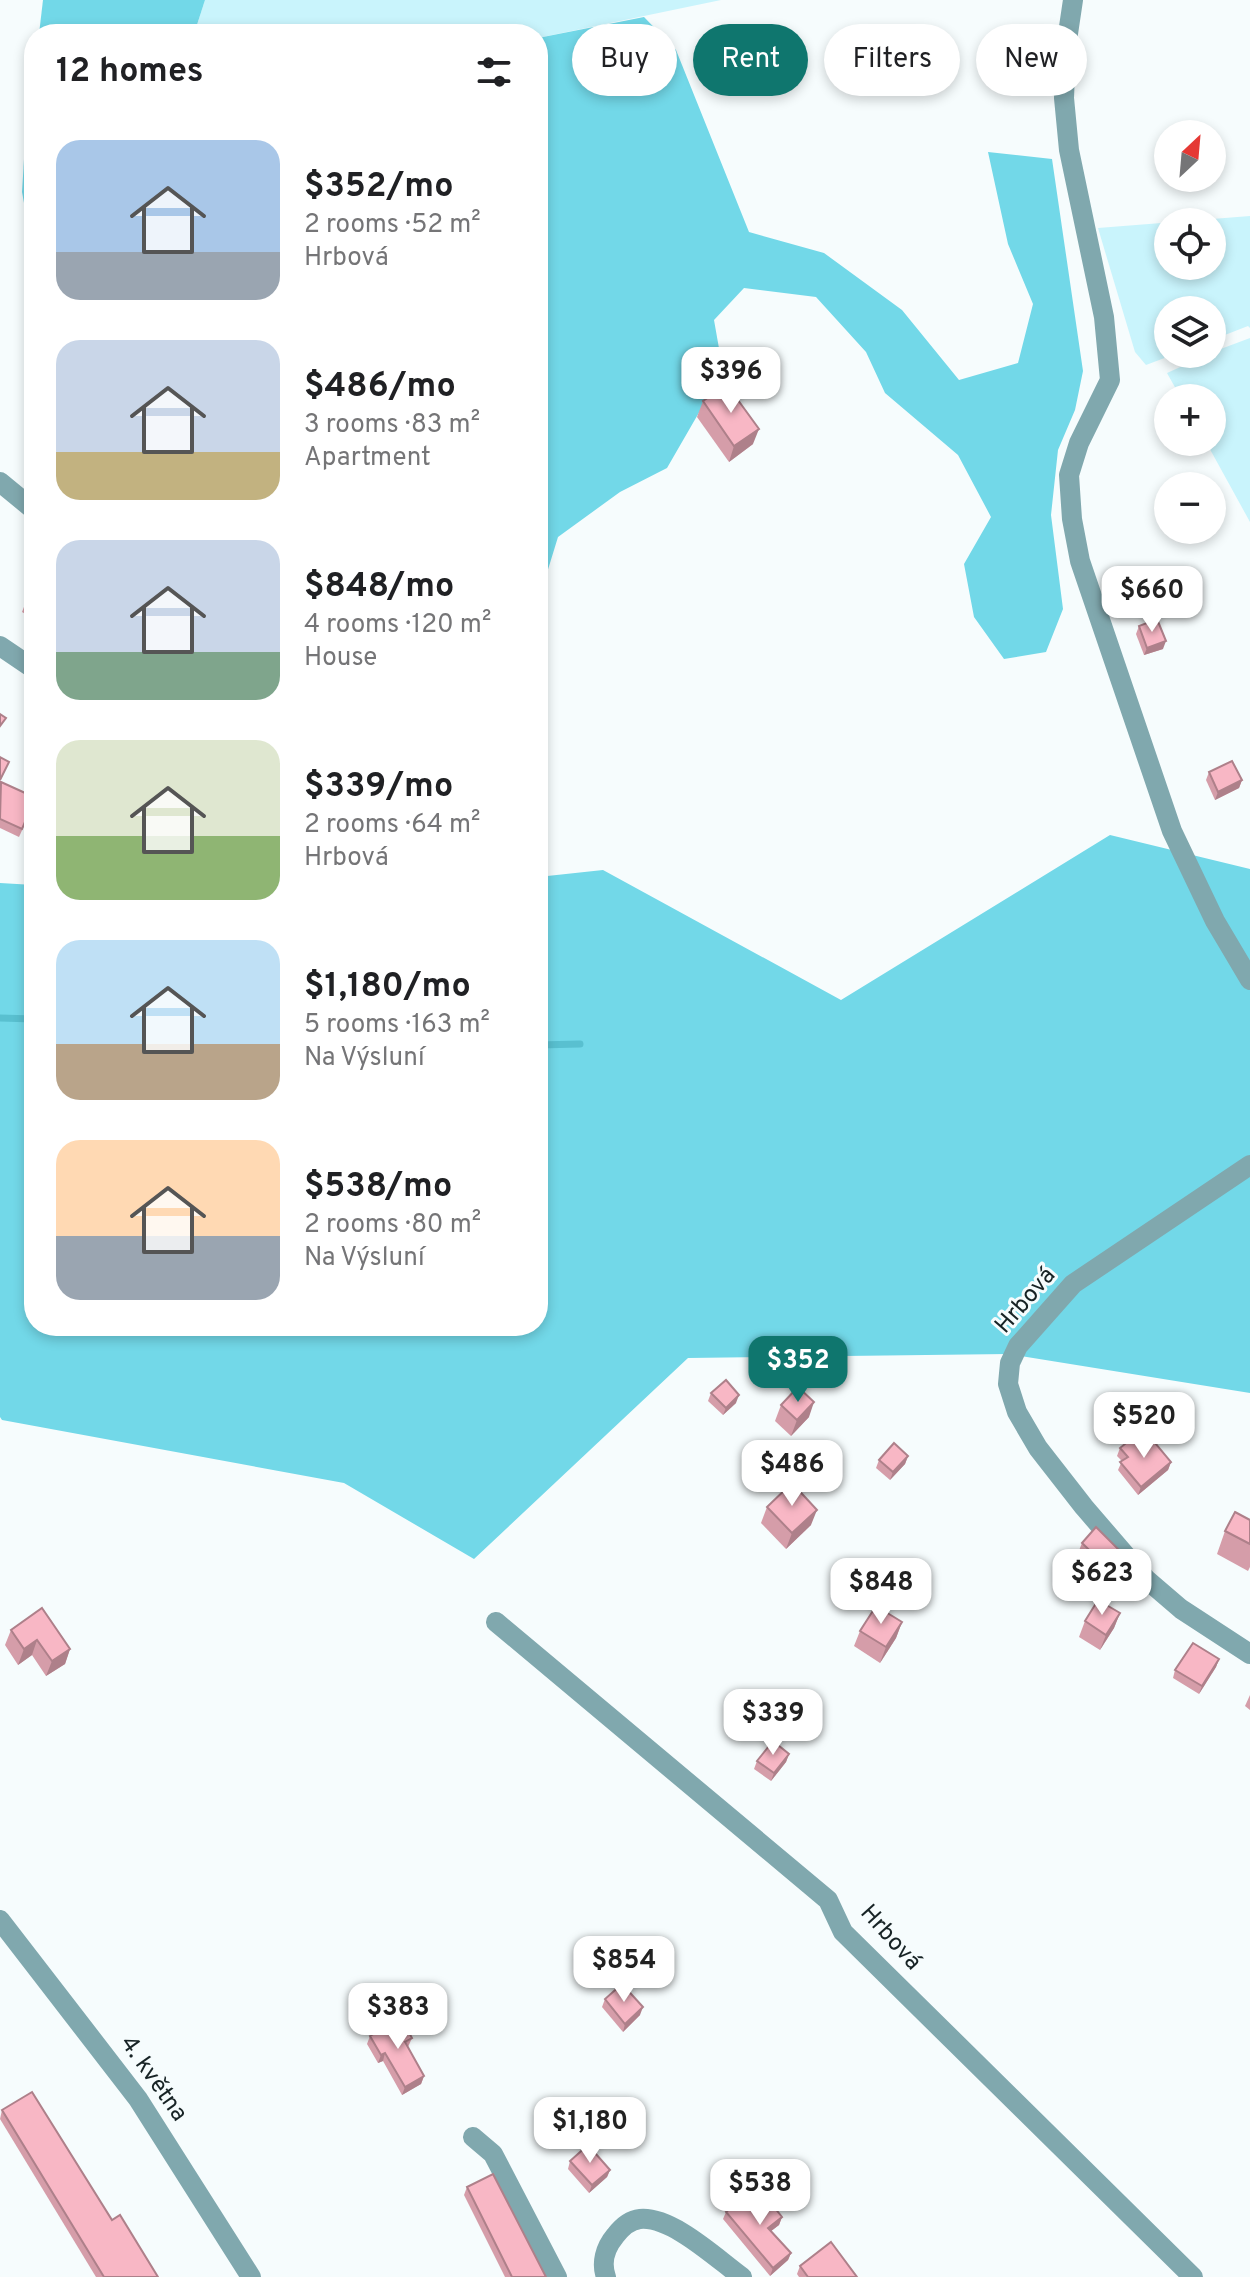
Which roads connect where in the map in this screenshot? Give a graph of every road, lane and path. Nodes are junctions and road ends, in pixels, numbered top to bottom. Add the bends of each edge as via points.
1 (1073, 0) edge
2 (0, 482) edge
3 (24, 502) edge
4 (0, 646) edge
5 (24, 662) edge
6 (1250, 980) edge
7 (1250, 1165) edge
8 (496, 1622) dead end
9 (1250, 1654) edge
10 (0, 1920) edge
11 (473, 2137) dead end
12 (251, 2277) edge
13 (557, 2277) edge
14 (606, 2277) edge
15 (742, 2277) edge
16 (1193, 2277) edge

1 - 6 street via 1064,98 1069,150 1104,317 1110,380 1069,475 1072,519 1080,561 1172,831
2 - 3 street
4 - 5 street
7 - 9 street, Hrbová via 1073,1284 1018,1346 1008,1384 1038,1448 1146,1579
8 - 16 street, Hrbová via 828,1900 843,1932
10 - 12 street, 4. května via 138,2099
11 - 13 street via 493,2154
14 - 15 street via 605,2253 612,2239 637,2219 657,2220 686,2236

